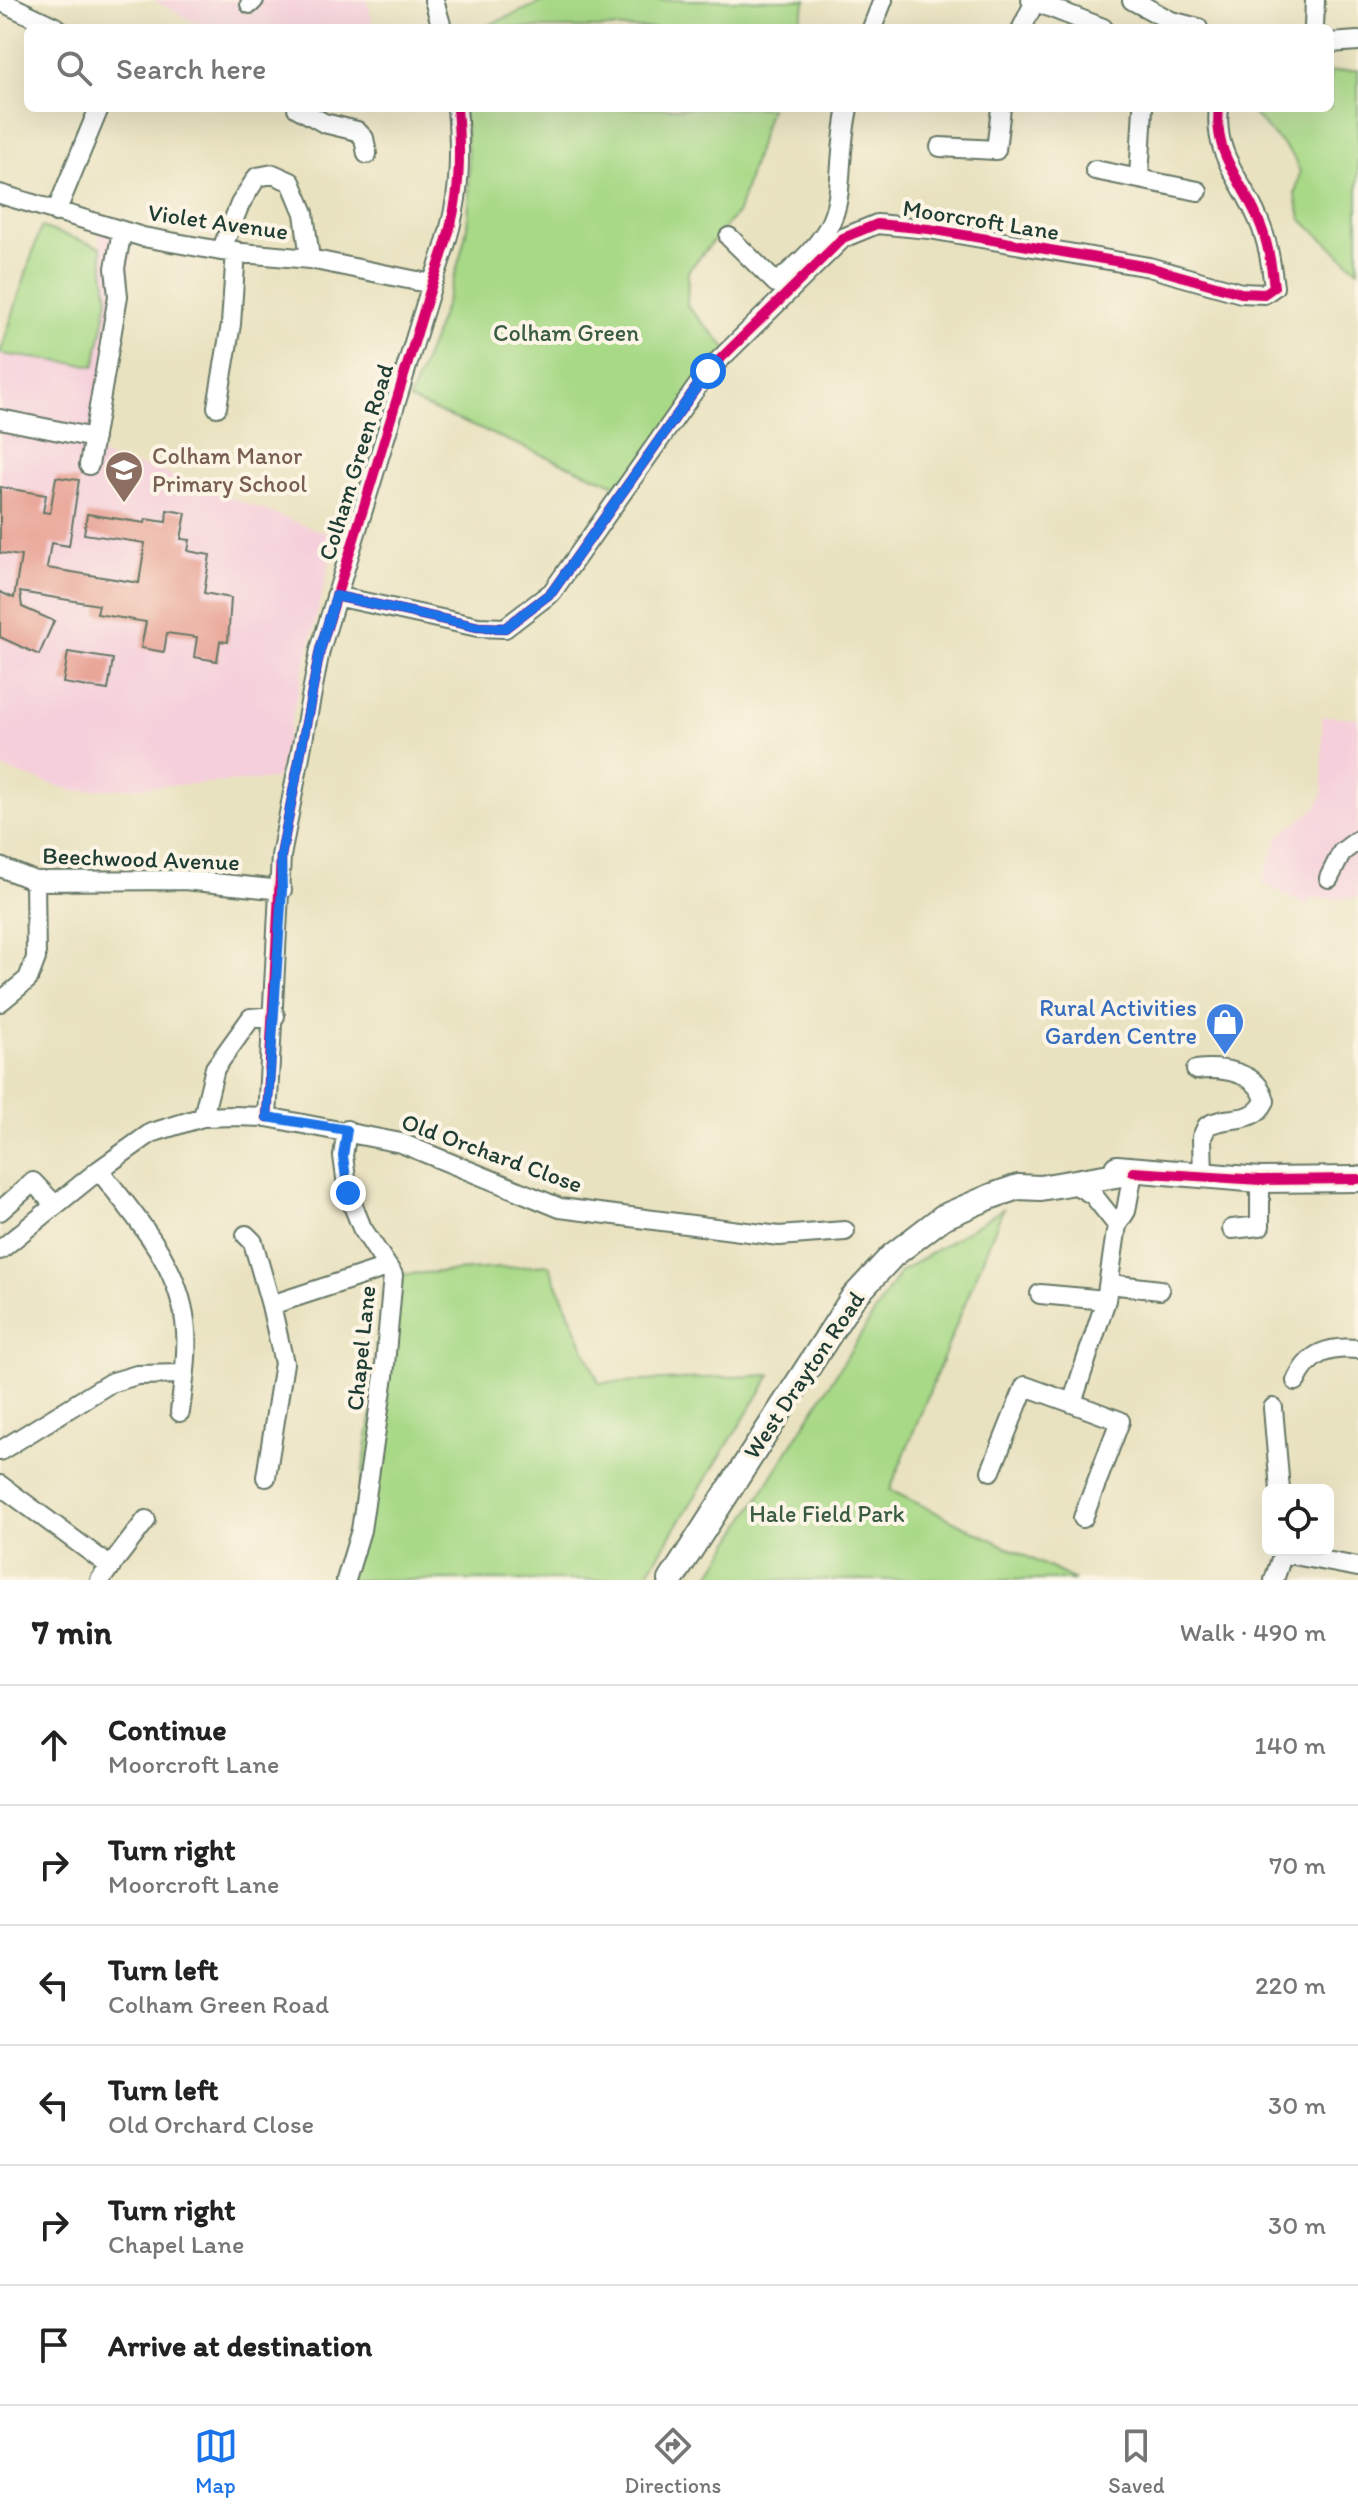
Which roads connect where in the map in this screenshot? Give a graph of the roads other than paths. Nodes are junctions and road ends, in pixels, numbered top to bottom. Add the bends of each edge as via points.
1 (434, 0) edge
2 (883, 0) edge
3 (1132, 0) edge
4 (1315, 0) edge
5 (0, 1) edge
6 (1032, 1) edge
7 (49, 24) edge
8 (441, 24) edge
9 (874, 24) edge
10 (1023, 24) edge
11 (1092, 24) edge
12 (1183, 24) edge
13 (1314, 24) edge
14 (1358, 41) edge
15 (1334, 43) edge
16 (97, 112) edge
17 (304, 112) edge
18 (457, 112) edge
19 (848, 112) edge
20 (1001, 112) edge
21 (1143, 112) edge
22 (1219, 112) edge
23 (940, 147) dead end
24 (367, 154) dead end
25 (1095, 170) dead end
26 (1139, 178) junction
27 (1198, 191) dead end
28 (0, 194) edge
29 (56, 212) junction
30 (122, 231) junction
31 (729, 237) dead end
32 (228, 251) junction
33 (310, 259) junction
34 (432, 284) junction
35 (217, 407) dead end
36 (0, 419) edge
37 (94, 438) junction
38 (89, 465) dead end
39 (336, 596) junction
40 (1358, 840) edge
41 (0, 867) edge
42 (1329, 878) dead end
43 (35, 881) junction
44 (282, 890) junction
45 (0, 1002) edge
46 (275, 1016) junction
47 (1196, 1070) dead end
48 (203, 1117) junction
49 (267, 1117) junction
50 (347, 1130) junction
51 (99, 1170) junction
52 (1133, 1172) junction
53 (1203, 1177) junction
54 (1358, 1179) edge
55 (1260, 1180) junction
56 (1071, 1182) junction
57 (1018, 1187) junction
58 (55, 1205) junction
59 (0, 1211) edge
60 (1117, 1225) junction
61 (1232, 1229) dead end
62 (845, 1231) dead end
63 (246, 1235) dead end
64 (0, 1250) edge
65 (387, 1267) junction
66 (1160, 1290) dead end
67 (1108, 1292) junction
68 (1040, 1294) dead end
69 (271, 1305) junction
70 (1358, 1349) edge
71 (184, 1374) junction
72 (1296, 1381) dead end
73 (1072, 1403) junction
74 (1273, 1408) dead end
75 (180, 1412) dead end
76 (0, 1451) edge
77 (991, 1471) dead end
78 (266, 1477) dead end
79 (1279, 1484) edge
80 (0, 1485) edge
81 (1083, 1518) dead end
82 (146, 1520) dead end
83 (1282, 1556) edge
84 (1303, 1556) edge
85 (1358, 1567) edge
86 (105, 1573) edge
87 (346, 1580) edge
88 (671, 1580) edge
89 (1274, 1580) edge

1 - 8 street
2 - 9 street
3 - 12 street
4 - 13 street
5 - 7 street
6 - 10 street
6 - 11 street
14 - 15 street
16 - 29 street
17 - 24 street via 357,131
18 - 34 street, Colham Green Road via 461,169 455,211
19 - 31 street via 840,203 829,230 799,264 776,283
20 - 23 street via 996,150
21 - 26 street
22 - 39 street, Moorcroft Lane via 1224,162 1269,247 1274,287 1264,294 1241,293 1149,267 877,224 843,238 708,371 552,592 505,628 478,627
25 - 26 street
26 - 27 street
28 - 29 street, Violet Avenue
29 - 30 street, Violet Avenue
30 - 32 street, Violet Avenue
30 - 37 street via 115,268 118,296
32 - 33 street, Violet Avenue
32 - 33 street via 234,215 257,177 273,174 291,182 304,213
32 - 35 street via 231,324
33 - 34 street, Violet Avenue
34 - 39 street, Colham Green Road
36 - 37 street
37 - 38 street
39 - 44 street, Colham Green Road via 320,650 281,856
40 - 42 street via 1342,852
41 - 43 street, Beechwood Avenue
43 - 44 street, Beechwood Avenue via 184,880
43 - 45 street via 36,958 28,979
44 - 46 street, Colham Green Road
46 - 48 street via 251,1018 215,1068
46 - 49 street, Colham Green Road
47 - 53 street via 1231,1069 1262,1091 1265,1101 1251,1115 1207,1126 1202,1137
48 - 49 street, Old Orchard Close
48 - 51 street, Old Orchard Close via 151,1133
49 - 50 street, Old Orchard Close
50 - 62 street, Old Orchard Close via 401,1143 560,1208 779,1236
50 - 65 street, Chapel Lane via 343,1156 348,1193
51 - 58 street, Old Orchard Close
51 - 71 street via 155,1242 176,1281 186,1331
52 - 53 main road, West Drayton Road
52 - 56 main road, West Drayton Road
52 - 57 main road, West Drayton Road via 1088,1164 1060,1167
52 - 60 street via 1126,1211
53 - 55 main road, West Drayton Road
54 - 55 main road, West Drayton Road
55 - 61 street via 1260,1226
56 - 57 main road, West Drayton Road
56 - 60 street via 1101,1202
57 - 88 main road, West Drayton Road via 943,1217 870,1277
58 - 59 street via 33,1182
58 - 64 street, Old Orchard Close
60 - 67 street
63 - 69 street via 253,1242
65 - 69 street
65 - 87 street, Chapel Lane via 393,1275 384,1376 361,1530
66 - 67 street
67 - 68 street
67 - 73 street
69 - 78 street via 284,1363
70 - 72 street via 1320,1352
71 - 75 street
71 - 76 street via 137,1375 110,1383
73 - 77 street via 1025,1386
73 - 81 street via 1120,1421
74 - 79 street
80 - 86 street
82 - 86 street
83 - 89 street
84 - 85 street

